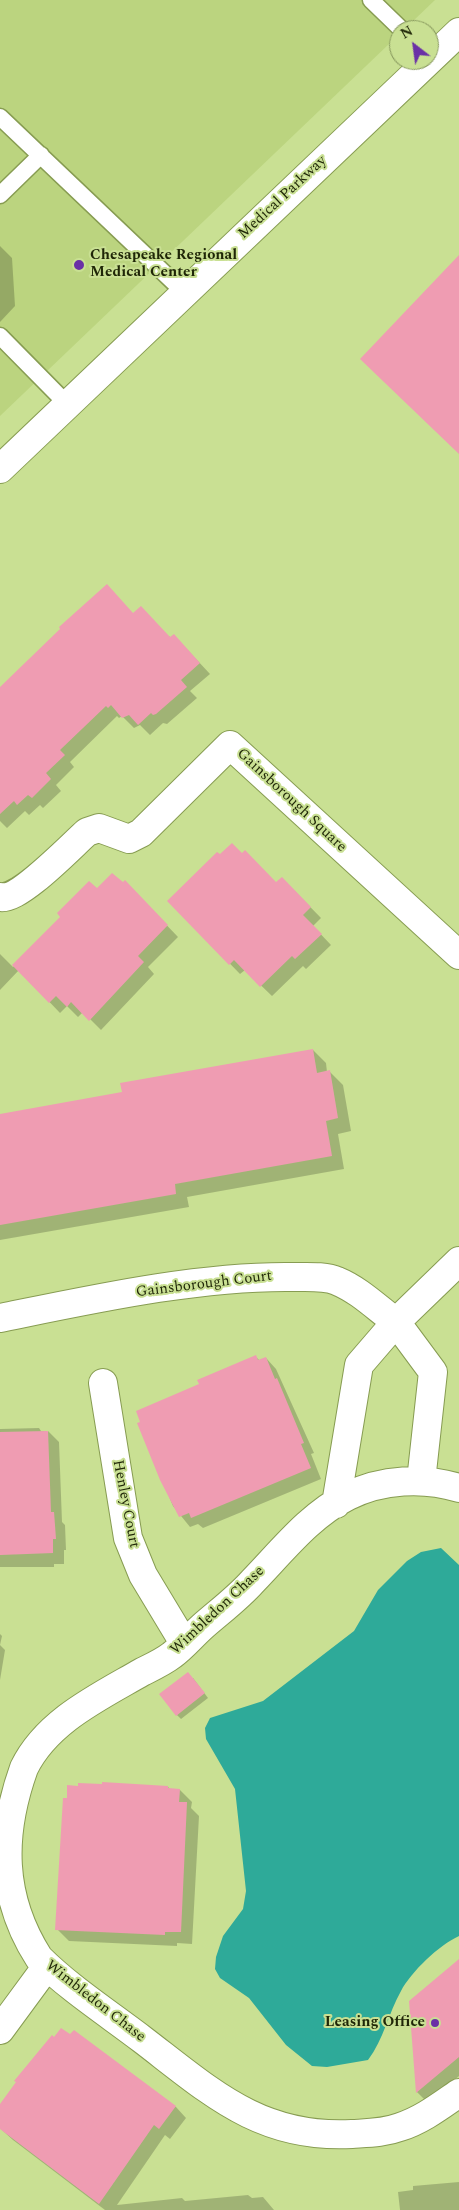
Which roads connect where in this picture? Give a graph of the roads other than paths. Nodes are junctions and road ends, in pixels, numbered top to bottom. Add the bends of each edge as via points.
1 (371, 0) edge
2 (392, 20) edge
3 (459, 32) edge
4 (439, 49) edge
5 (416, 70) edge
6 (0, 117) edge
7 (40, 155) junction
8 (0, 195) edge
9 (184, 292) junction
10 (0, 336) edge
11 (68, 405) junction
12 (0, 469) edge
13 (0, 897) edge
14 (459, 955) edge
15 (459, 1261) edge
16 (0, 1318) edge
17 (396, 1322) junction
18 (103, 1383) dead end
19 (421, 1480) junction
20 (459, 1488) edge
21 (336, 1504) junction
22 (184, 1643) junction
23 (47, 1966) junction
24 (0, 2030) edge
25 (459, 2093) edge

1 - 2 lane
3 - 4 street, Medical Parkway
5 - 9 street, Medical Parkway
6 - 7 lane
7 - 8 lane
7 - 9 lane
9 - 11 street, Medical Parkway
10 - 11 lane
11 - 12 street, Medical Parkway
13 - 14 street, Gainsborough Square via 20,892 87,832 99,828 129,839 141,833 230,745
15 - 17 street
16 - 17 street, Gainsborough Court via 162,1288 261,1276 336,1280
17 - 19 street via 433,1372
17 - 21 street via 359,1365
18 - 22 street, Henley Court via 128,1538 143,1575
19 - 20 street, Wimbledon Chase
19 - 21 street, Wimbledon Chase via 371,1487
21 - 22 street, Wimbledon Chase via 302,1530 251,1583
22 - 23 street, Wimbledon Chase via 172,1655 70,1714 37,1748 24,1768 9,1808 3,1851 4,1873 15,1914 26,1938
23 - 24 street
23 - 25 street, Wimbledon Chase via 212,2093 256,2119 278,2127 325,2136 383,2132 424,2117

